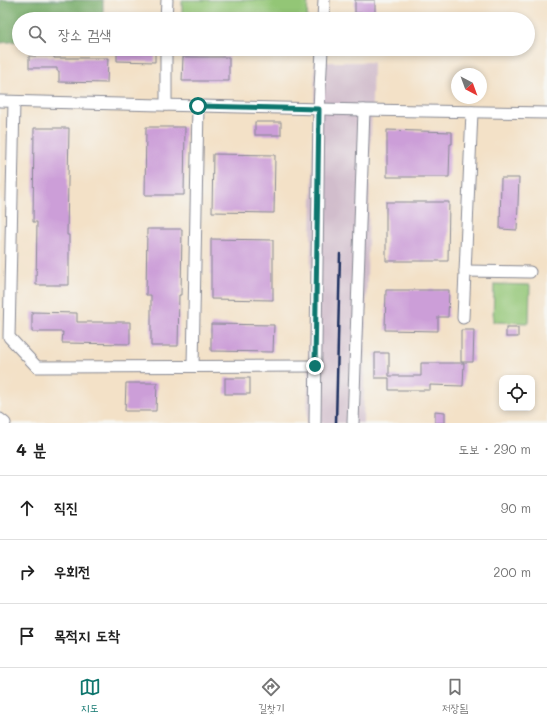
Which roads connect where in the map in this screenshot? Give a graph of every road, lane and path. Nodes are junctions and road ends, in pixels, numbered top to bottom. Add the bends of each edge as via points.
1 (167, 0) edge
2 (324, 0) edge
3 (166, 12) edge
4 (323, 12) edge
5 (166, 56) edge
6 (322, 56) edge
7 (0, 101) edge
8 (14, 102) junction
9 (166, 106) junction
10 (198, 106) junction
11 (319, 109) junction
12 (364, 110) junction
13 (472, 112) junction
14 (547, 113) edge
15 (465, 271) junction
16 (530, 272) dead end
17 (463, 318) dead end
18 (193, 366) junction
19 (315, 366) junction
20 (0, 420) edge
21 (5, 423) edge
22 (315, 423) edge
23 (353, 423) edge

1 - 3 street
2 - 4 street
5 - 9 street
6 - 11 street
7 - 8 street
8 - 9 street
8 - 18 street via 9,337 37,366
9 - 10 street
10 - 11 street
10 - 18 street
11 - 12 street
11 - 19 street
12 - 13 street
12 - 23 street
13 - 14 street
13 - 15 street
15 - 16 street
15 - 17 street
18 - 19 street
19 - 22 street
20 - 21 street

